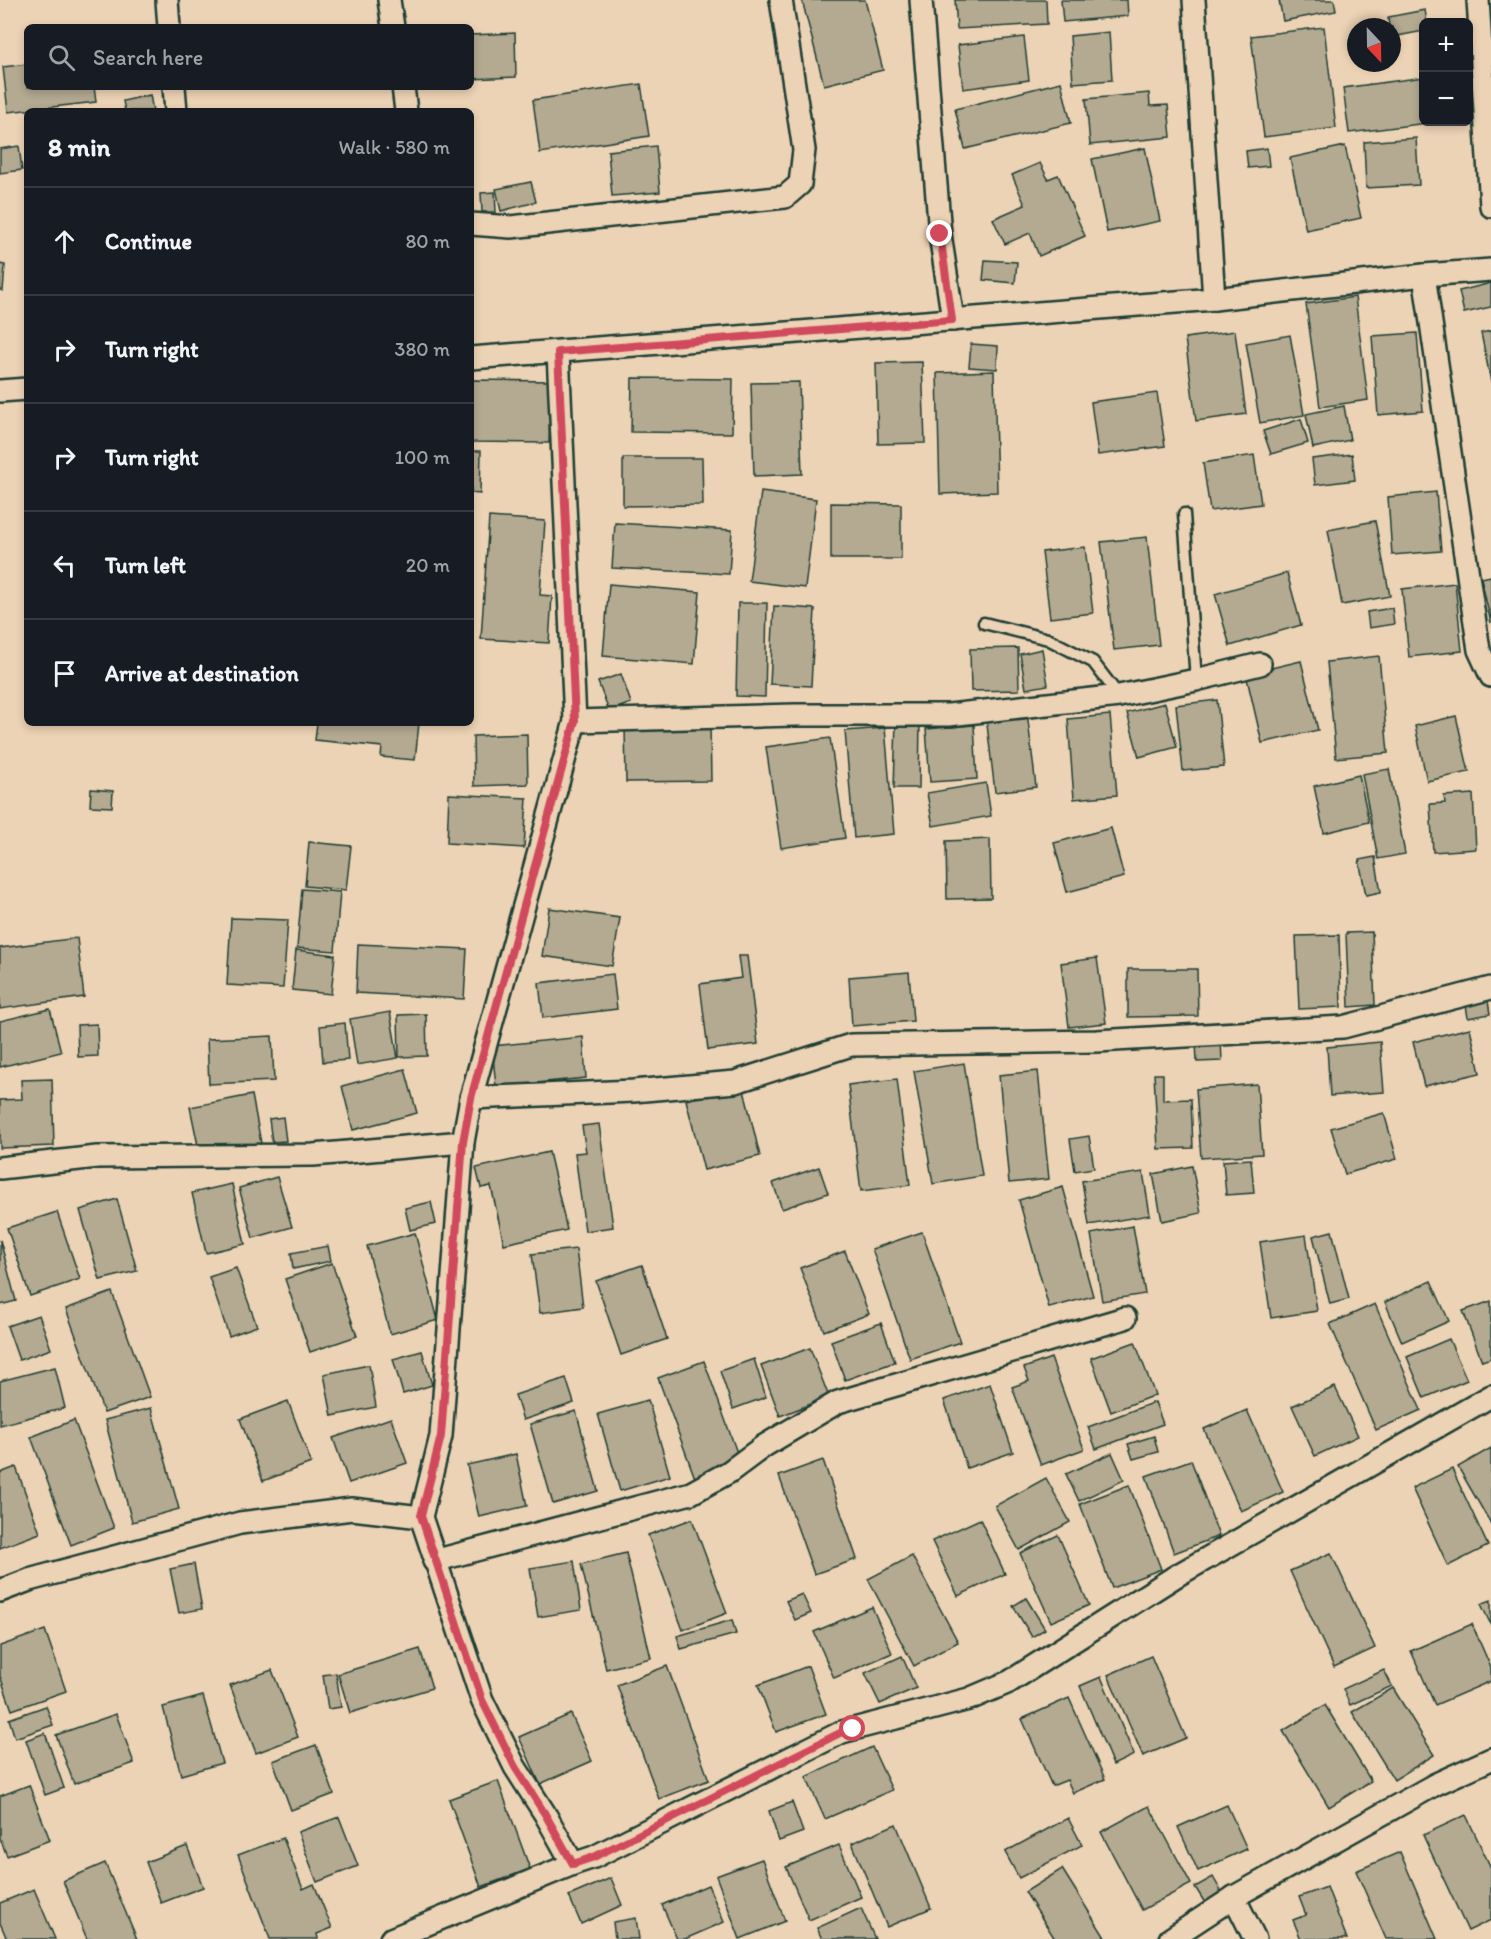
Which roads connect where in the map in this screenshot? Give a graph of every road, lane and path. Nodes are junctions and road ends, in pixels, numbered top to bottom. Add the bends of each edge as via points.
1 (167, 0) edge
2 (389, 0) edge
3 (781, 0) edge
4 (921, 0) edge
5 (1194, 0) edge
6 (1478, 0) edge
7 (169, 24) edge
8 (393, 24) edge
9 (174, 90) edge
10 (403, 90) edge
11 (176, 108) edge
12 (406, 108) edge
13 (1491, 206) edge
14 (474, 224) edge
15 (1491, 270) edge
16 (1424, 275) junction
17 (1214, 300) junction
18 (952, 320) junction
19 (558, 352) junction
20 (474, 358) edge
21 (24, 389) edge
22 (0, 391) edge
23 (1184, 514) dead end
24 (984, 622) dead end
25 (1260, 664) dead end
26 (1491, 676) edge
27 (1196, 680) junction
28 (1119, 696) junction
29 (575, 721) junction
30 (1491, 988) edge
31 (471, 1098) junction
32 (463, 1142) junction
33 (0, 1168) edge
34 (1125, 1318) dead end
35 (1491, 1396) edge
36 (421, 1516) junction
37 (435, 1561) junction
38 (0, 1591) edge
39 (1491, 1759) edge
40 (573, 1864) junction
41 (1234, 1897) junction
42 (391, 1939) edge
43 (1170, 1939) edge
44 (1255, 1939) edge

1 - 7 street
2 - 8 street
3 - 14 street via 804,150 800,184 785,197 511,227
4 - 18 street via 940,234
5 - 17 street
6 - 13 street
9 - 11 street
10 - 12 street
15 - 16 street
16 - 17 street
16 - 26 street via 1479,650
17 - 18 street
18 - 19 street
19 - 20 street
19 - 29 street
21 - 22 street
23 - 27 lane
24 - 28 lane via 1048,639 1093,662
25 - 27 street
27 - 28 street
28 - 29 street via 949,715
29 - 31 street
30 - 31 street via 1343,1027 1097,1041 850,1045 735,1082
31 - 32 street
32 - 33 street via 313,1155 97,1157
32 - 36 street via 441,1436
34 - 37 street via 838,1402 691,1493
35 - 40 street via 1176,1576 1009,1682 969,1699 842,1732
36 - 37 street
36 - 38 street via 352,1509 240,1523
37 - 40 street via 482,1700 515,1767
39 - 41 street via 1436,1784
40 - 42 street
41 - 43 street
41 - 44 street

